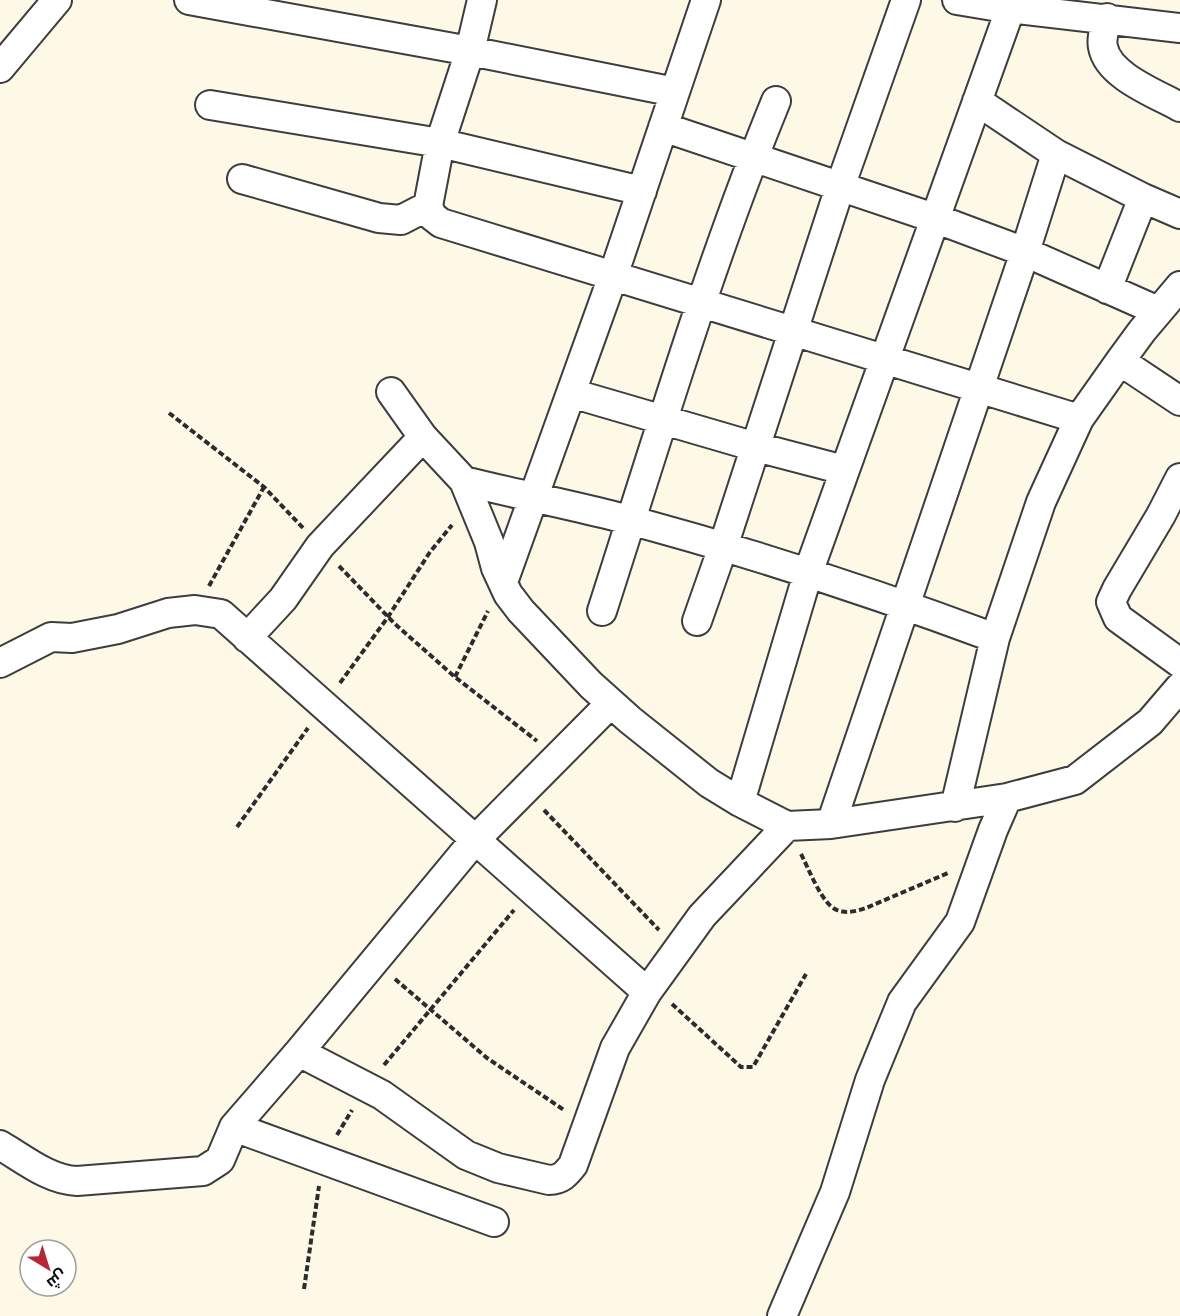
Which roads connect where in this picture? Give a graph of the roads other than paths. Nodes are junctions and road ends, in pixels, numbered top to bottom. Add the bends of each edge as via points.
1 (189, 0) edge
2 (482, 0) edge
3 (706, 0) edge
4 (906, 0) edge
5 (957, 0) edge
6 (1003, 5) edge
7 (51, 7) edge
8 (1107, 18) junction
9 (1180, 28) edge
10 (470, 51) junction
11 (0, 68) edge
12 (675, 92) junction
13 (776, 101) dead end
14 (977, 101) junction
15 (210, 105) dead end
16 (1180, 106) edge
17 (663, 127) junction
18 (440, 143) junction
19 (1056, 154) junction
20 (753, 157) junction
21 (242, 179) dead end
22 (840, 187) junction
23 (642, 191) junction
24 (1143, 198) junction
25 (428, 206) junction
26 (1180, 214) edge
27 (934, 218) junction
28 (1025, 252) junction
29 (613, 276) junction
30 (1180, 286) edge
31 (1107, 289) junction
32 (702, 303) junction
33 (1158, 311) junction
34 (793, 331) junction
35 (883, 359) junction
36 (1120, 361) junction
37 (979, 388) junction
38 (391, 392) dead end
39 (571, 393) junction
40 (1180, 401) edge
41 (1079, 419) junction
42 (663, 420) junction
43 (423, 437) junction
44 (756, 447) junction
45 (844, 470) junction
46 (1180, 478) edge
47 (468, 492) junction
48 (533, 498) junction
49 (631, 522) junction
50 (723, 547) junction
51 (808, 573) junction
52 (503, 582) junction
53 (906, 605) junction
54 (602, 611) dead end
55 (697, 621) dead end
56 (247, 638) junction
57 (995, 638) junction
58 (0, 663) edge
59 (1180, 663) edge
60 (1180, 687) edge
61 (611, 703) junction
62 (1007, 798) junction
63 (740, 802) junction
64 (956, 807) junction
65 (831, 824) junction
66 (787, 826) junction
67 (474, 841) junction
68 (649, 989) junction
69 (299, 1053) junction
70 (234, 1127) junction
71 (0, 1145) edge
72 (494, 1222) dead end
73 (782, 1316) edge

1 - 10 street
2 - 10 street
3 - 12 street
4 - 22 street
5 - 6 street
6 - 8 street
6 - 14 street
7 - 11 street
8 - 9 street
8 - 16 street via 1102,46 1108,59 1137,84
10 - 12 street
10 - 18 street
12 - 17 street
13 - 20 street
14 - 19 street
14 - 27 street
15 - 18 street
17 - 20 street
17 - 23 street
18 - 23 street
18 - 25 street
19 - 24 street
19 - 28 street
20 - 22 street
20 - 32 street
21 - 25 street via 379,218 401,220
22 - 27 street
22 - 34 street
23 - 29 street
24 - 26 street
24 - 31 street
25 - 29 street via 441,223
27 - 28 street
27 - 35 street
28 - 31 street
28 - 37 street
29 - 32 street
29 - 39 street
30 - 33 street
31 - 33 street
32 - 34 street
32 - 42 street
33 - 36 street
34 - 35 street
34 - 44 street
35 - 37 street
35 - 45 street
36 - 40 street
36 - 41 street
37 - 41 street
37 - 53 street
38 - 43 street
39 - 42 street
39 - 48 street
41 - 57 street via 1041,502
42 - 44 street
42 - 49 street
43 - 47 street
43 - 56 street via 320,546 283,599
44 - 45 street
44 - 50 street
45 - 51 street
46 - 59 street via 1111,602 1118,618
47 - 48 street
47 - 52 street
48 - 49 street
48 - 52 street
49 - 50 street
49 - 54 street
50 - 51 street
50 - 55 street
51 - 53 street
51 - 63 street
52 - 61 street via 521,611
53 - 57 street
53 - 65 street
56 - 58 street via 220,614 195,610 168,613 117,629 61,637
56 - 67 street
57 - 64 street
60 - 62 street via 1150,722 1075,780
61 - 63 street via 709,783
61 - 67 street
62 - 64 street
62 - 73 street via 960,922 902,1002 870,1080 835,1192
63 - 66 street
64 - 65 street
65 - 66 street
66 - 68 street via 702,916
67 - 68 street
67 - 69 street
68 - 69 street via 615,1048 573,1165 557,1180 498,1168 466,1155 366,1087
69 - 70 street
70 - 71 street via 220,1160 203,1171 165,1175 64,1180
70 - 72 street

